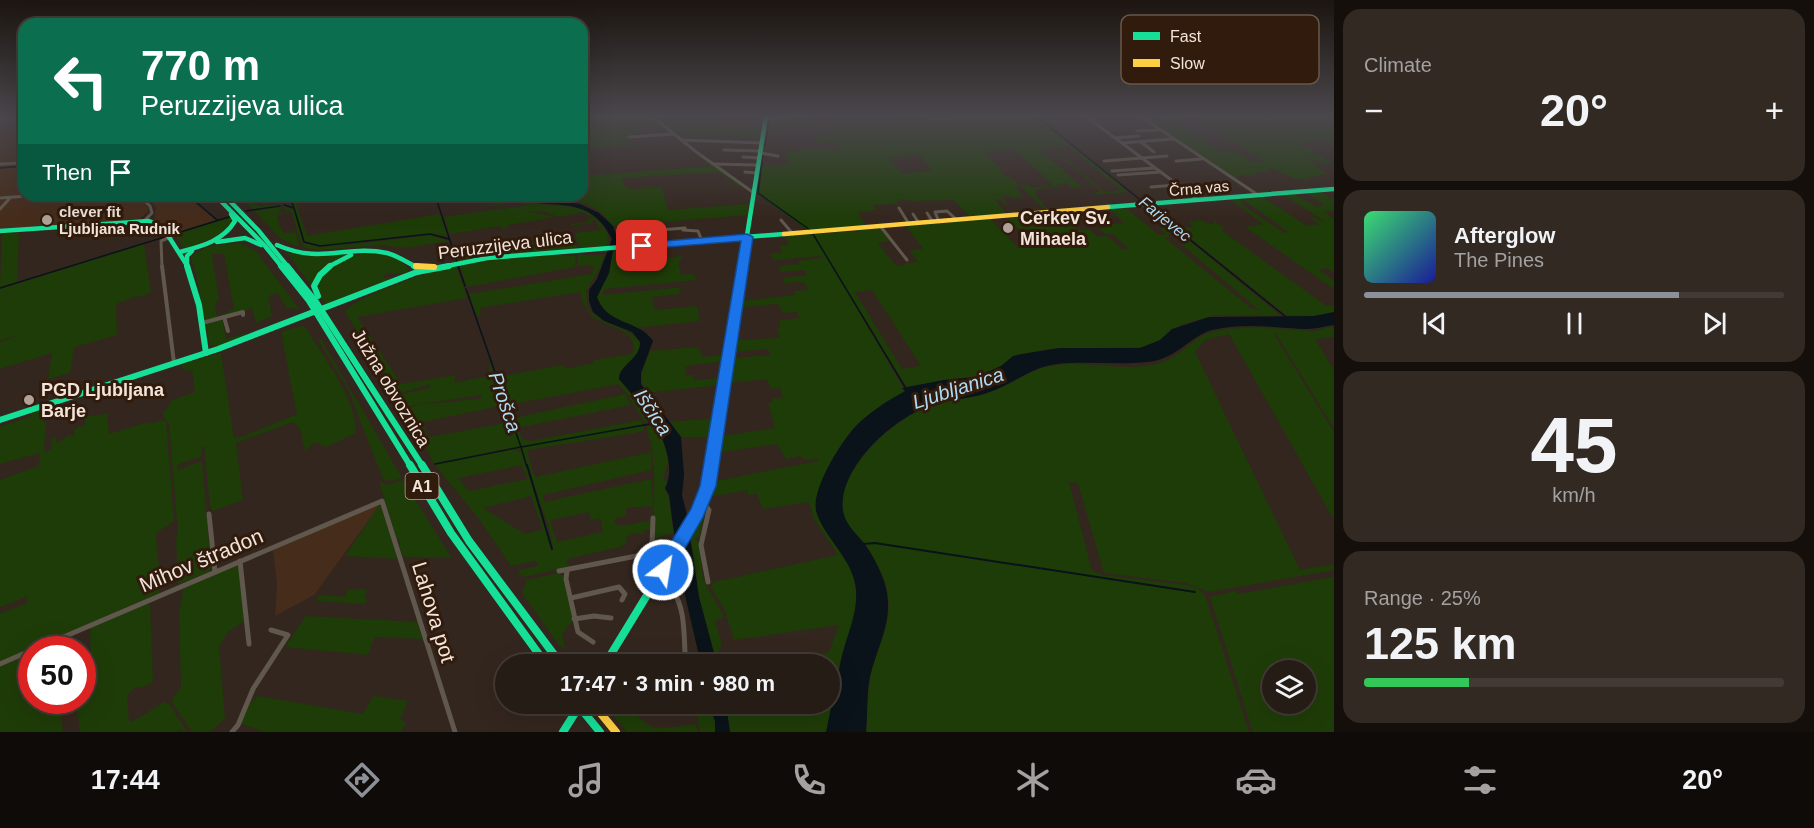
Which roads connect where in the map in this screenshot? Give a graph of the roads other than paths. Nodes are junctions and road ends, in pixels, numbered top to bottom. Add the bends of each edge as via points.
1 (696, 150) edge
2 (725, 150) edge
3 (761, 150) edge
4 (1132, 150) edge
5 (1151, 150) edge
6 (1189, 150) edge
7 (1154, 152) dead end
8 (760, 154) junction
9 (778, 156) dead end
10 (1167, 156) dead end
11 (744, 157) dead end
12 (1143, 158) junction
13 (1202, 159) junction
14 (1176, 160) dead end
15 (1104, 161) dead end
16 (18, 164) edge
17 (714, 164) junction
18 (0, 165) edge
19 (758, 165) junction
20 (1154, 168) junction
21 (1112, 171) dead end
22 (746, 172) dead end
23 (1160, 172) junction
24 (757, 173) junction
25 (1118, 176) dead end
26 (1177, 185) junction
27 (1151, 187) dead end
28 (1334, 189) edge
29 (754, 193) junction
30 (1257, 195) junction
31 (11, 197) junction
32 (18, 197) edge
33 (0, 198) edge
34 (1198, 200) junction
35 (144, 201) edge
36 (219, 201) edge
37 (219, 201) edge
38 (230, 201) edge
39 (899, 208) dead end
40 (0, 209) edge
41 (927, 213) dead end
42 (913, 214) dead end
43 (781, 220) dead end
44 (957, 220) junction
45 (144, 221) junction
46 (936, 222) junction
47 (919, 223) junction
48 (909, 224) junction
49 (881, 227) junction
50 (685, 228) dead end
51 (0, 231) edge
52 (656, 232) dead end
53 (621, 233) dead end
54 (793, 234) junction
55 (170, 236) junction
56 (265, 236) junction
57 (747, 237) junction
58 (702, 241) junction
59 (192, 251) junction
60 (180, 253) junction
61 (272, 254) junction
62 (907, 260) dead end
63 (188, 265) junction
64 (416, 270) junction
65 (317, 301) junction
66 (243, 315) dead end
67 (224, 317) junction
68 (201, 323) junction
69 (228, 331) dead end
70 (206, 353) junction
71 (175, 364) junction
72 (0, 420) edge
73 (382, 501) joint
74 (702, 502) junction
75 (209, 514) dead end
76 (653, 518) dead end
77 (652, 553) junction
78 (240, 561) junction
79 (559, 571) dead end
80 (567, 571) junction
81 (215, 572) junction
82 (658, 578) junction
83 (708, 582) dead end
84 (570, 598) junction
85 (622, 600) dead end
86 (611, 618) dead end
87 (574, 619) junction
88 (272, 630) dead end
89 (65, 636) edge
90 (593, 642) dead end
91 (249, 644) dead end
92 (539, 654) edge
93 (554, 654) edge
94 (611, 654) edge
95 (685, 654) edge
96 (18, 656) edge
97 (0, 664) edge
98 (573, 714) edge
99 (586, 714) edge
100 (601, 714) edge
101 (232, 732) edge
102 (455, 732) edge
103 (563, 732) edge
104 (600, 732) edge
105 (616, 732) edge

1 - 17 street
2 - 8 street
3 - 8 main road
4 - 12 street
5 - 7 street
6 - 13 street
8 - 9 street
8 - 11 street
8 - 19 main road
10 - 12 street
12 - 15 street
12 - 20 street
13 - 14 street
13 - 30 street
16 - 18 street
17 - 19 street
17 - 29 street
19 - 24 main road
20 - 21 street
20 - 23 street
22 - 24 street
23 - 25 street
23 - 26 street
24 - 29 main road
26 - 27 street
26 - 34 street
28 - 30 main road, Črna vas
29 - 57 main road
30 - 34 main road, Črna vas
31 - 32 street
31 - 33 street
31 - 40 street
34 - 44 main road, Črna vas
35 - 45 street via 152,213
36 - 60 main road via 234,217 233,227 214,241
37 - 61 main road, Južna obvoznica / A1
38 - 56 main road, Južna obvoznica / A1
39 - 48 street
41 - 46 street
42 - 47 street
43 - 54 street
44 - 46 main road, Črna vas
44 - 46 street, Črna vas via 947,211 935,212
45 - 51 main road
45 - 55 main road via 162,226
46 - 47 main road, Črna vas
47 - 48 main road, Črna vas
48 - 49 main road, Črna vas
49 - 54 main road, Črna vas
49 - 62 street
50 - 53 street
52 - 58 street via 696,230
54 - 57 main road, Črna vas
55 - 60 main road
55 - 71 street via 160,247
56 - 64 main road via 282,249 299,255 382,250 399,255
56 - 65 main road, Južna obvoznica / A1
57 - 58 main road, Peruzzijeva ulica
57 - 74 main road via 712,470
58 - 64 main road, Peruzzijeva ulica via 462,262
59 - 60 main road
59 - 61 main road via 241,238 257,242
59 - 63 main road via 187,256
60 - 63 main road
61 - 92 main road, Južna obvoznica / A1 via 333,336 451,533
63 - 68 main road
64 - 65 main road via 389,253 352,255 319,274 314,286
64 - 70 main road, Peruzzijeva ulica
65 - 93 main road, Južna obvoznica / A1 via 460,528
66 - 67 street
67 - 68 street
67 - 69 street
68 - 70 main road
70 - 71 main road, Peruzzijeva ulica
71 - 72 main road, Peruzzijeva ulica
73 - 78 street, Mihov štradon
73 - 102 street, Lahova pot
74 - 82 main road
74 - 83 street via 709,510 701,545
75 - 81 street
76 - 77 street
77 - 80 street
77 - 82 street via 651,573
78 - 81 street, Mihov štradon
78 - 91 street
79 - 80 street
80 - 84 street
81 - 89 street, Mihov štradon
82 - 94 main road
82 - 95 street via 674,592 678,603
84 - 85 street via 620,587 625,594
84 - 87 street
86 - 87 street
87 - 90 street via 580,635
88 - 101 street via 288,635 253,689
96 - 97 street, Mihov štradon
98 - 103 main road
99 - 104 main road
100 - 105 main road

